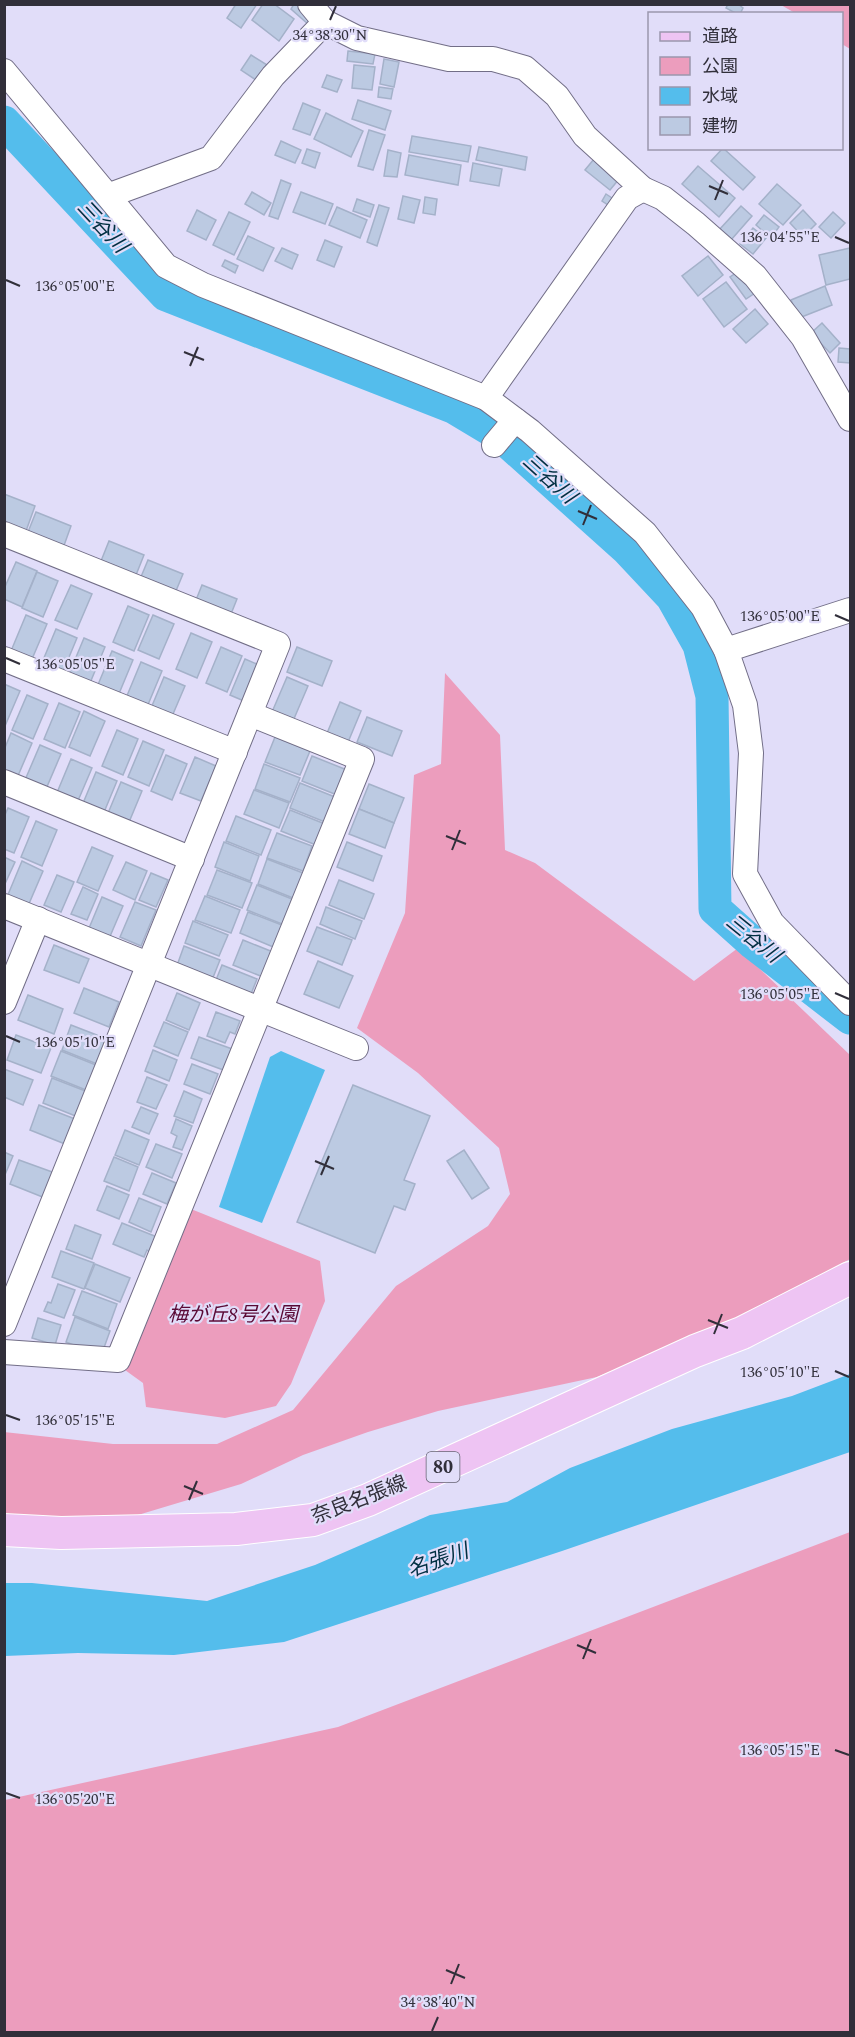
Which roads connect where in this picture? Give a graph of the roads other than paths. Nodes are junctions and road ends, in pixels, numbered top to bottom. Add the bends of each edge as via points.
1 (318, 13) edge
2 (4, 71) edge
3 (643, 189) junction
4 (110, 195) junction
5 (486, 398) junction
6 (850, 419) edge
7 (514, 420) junction
8 (496, 443) dead end
9 (4, 534) edge
10 (850, 610) edge
11 (726, 650) junction
12 (4, 660) edge
13 (250, 714) junction
14 (235, 752) junction
15 (4, 782) edge
16 (192, 859) junction
17 (4, 906) edge
18 (38, 919) junction
19 (149, 964) junction
20 (4, 1002) edge
21 (850, 1003) edge
22 (261, 1010) junction
23 (356, 1048) dead end
24 (850, 1278) edge
25 (4, 1324) edge
26 (4, 1352) edge
27 (4, 1530) edge

1 - 3 street via 357,38 449,59 493,59 525,68 557,96 585,136
1 - 4 street via 211,158
2 - 4 street
3 - 5 street via 627,198
3 - 6 street via 663,198 755,276 803,337
4 - 5 street via 166,266 203,285
5 - 7 street
7 - 8 street
7 - 11 street via 645,533 703,607
9 - 13 street via 278,645
10 - 11 street
11 - 21 street via 745,705 751,753 745,874 772,922
12 - 14 street
13 - 14 street
13 - 22 street via 362,759
14 - 16 street
15 - 16 street
16 - 19 street
17 - 18 street
18 - 19 street
18 - 20 street
19 - 22 street
19 - 25 street
22 - 23 street
22 - 26 street via 118,1360
24 - 27 main road, 奈良名張線 / 80 via 741,1333 368,1500 313,1520 183,1531

